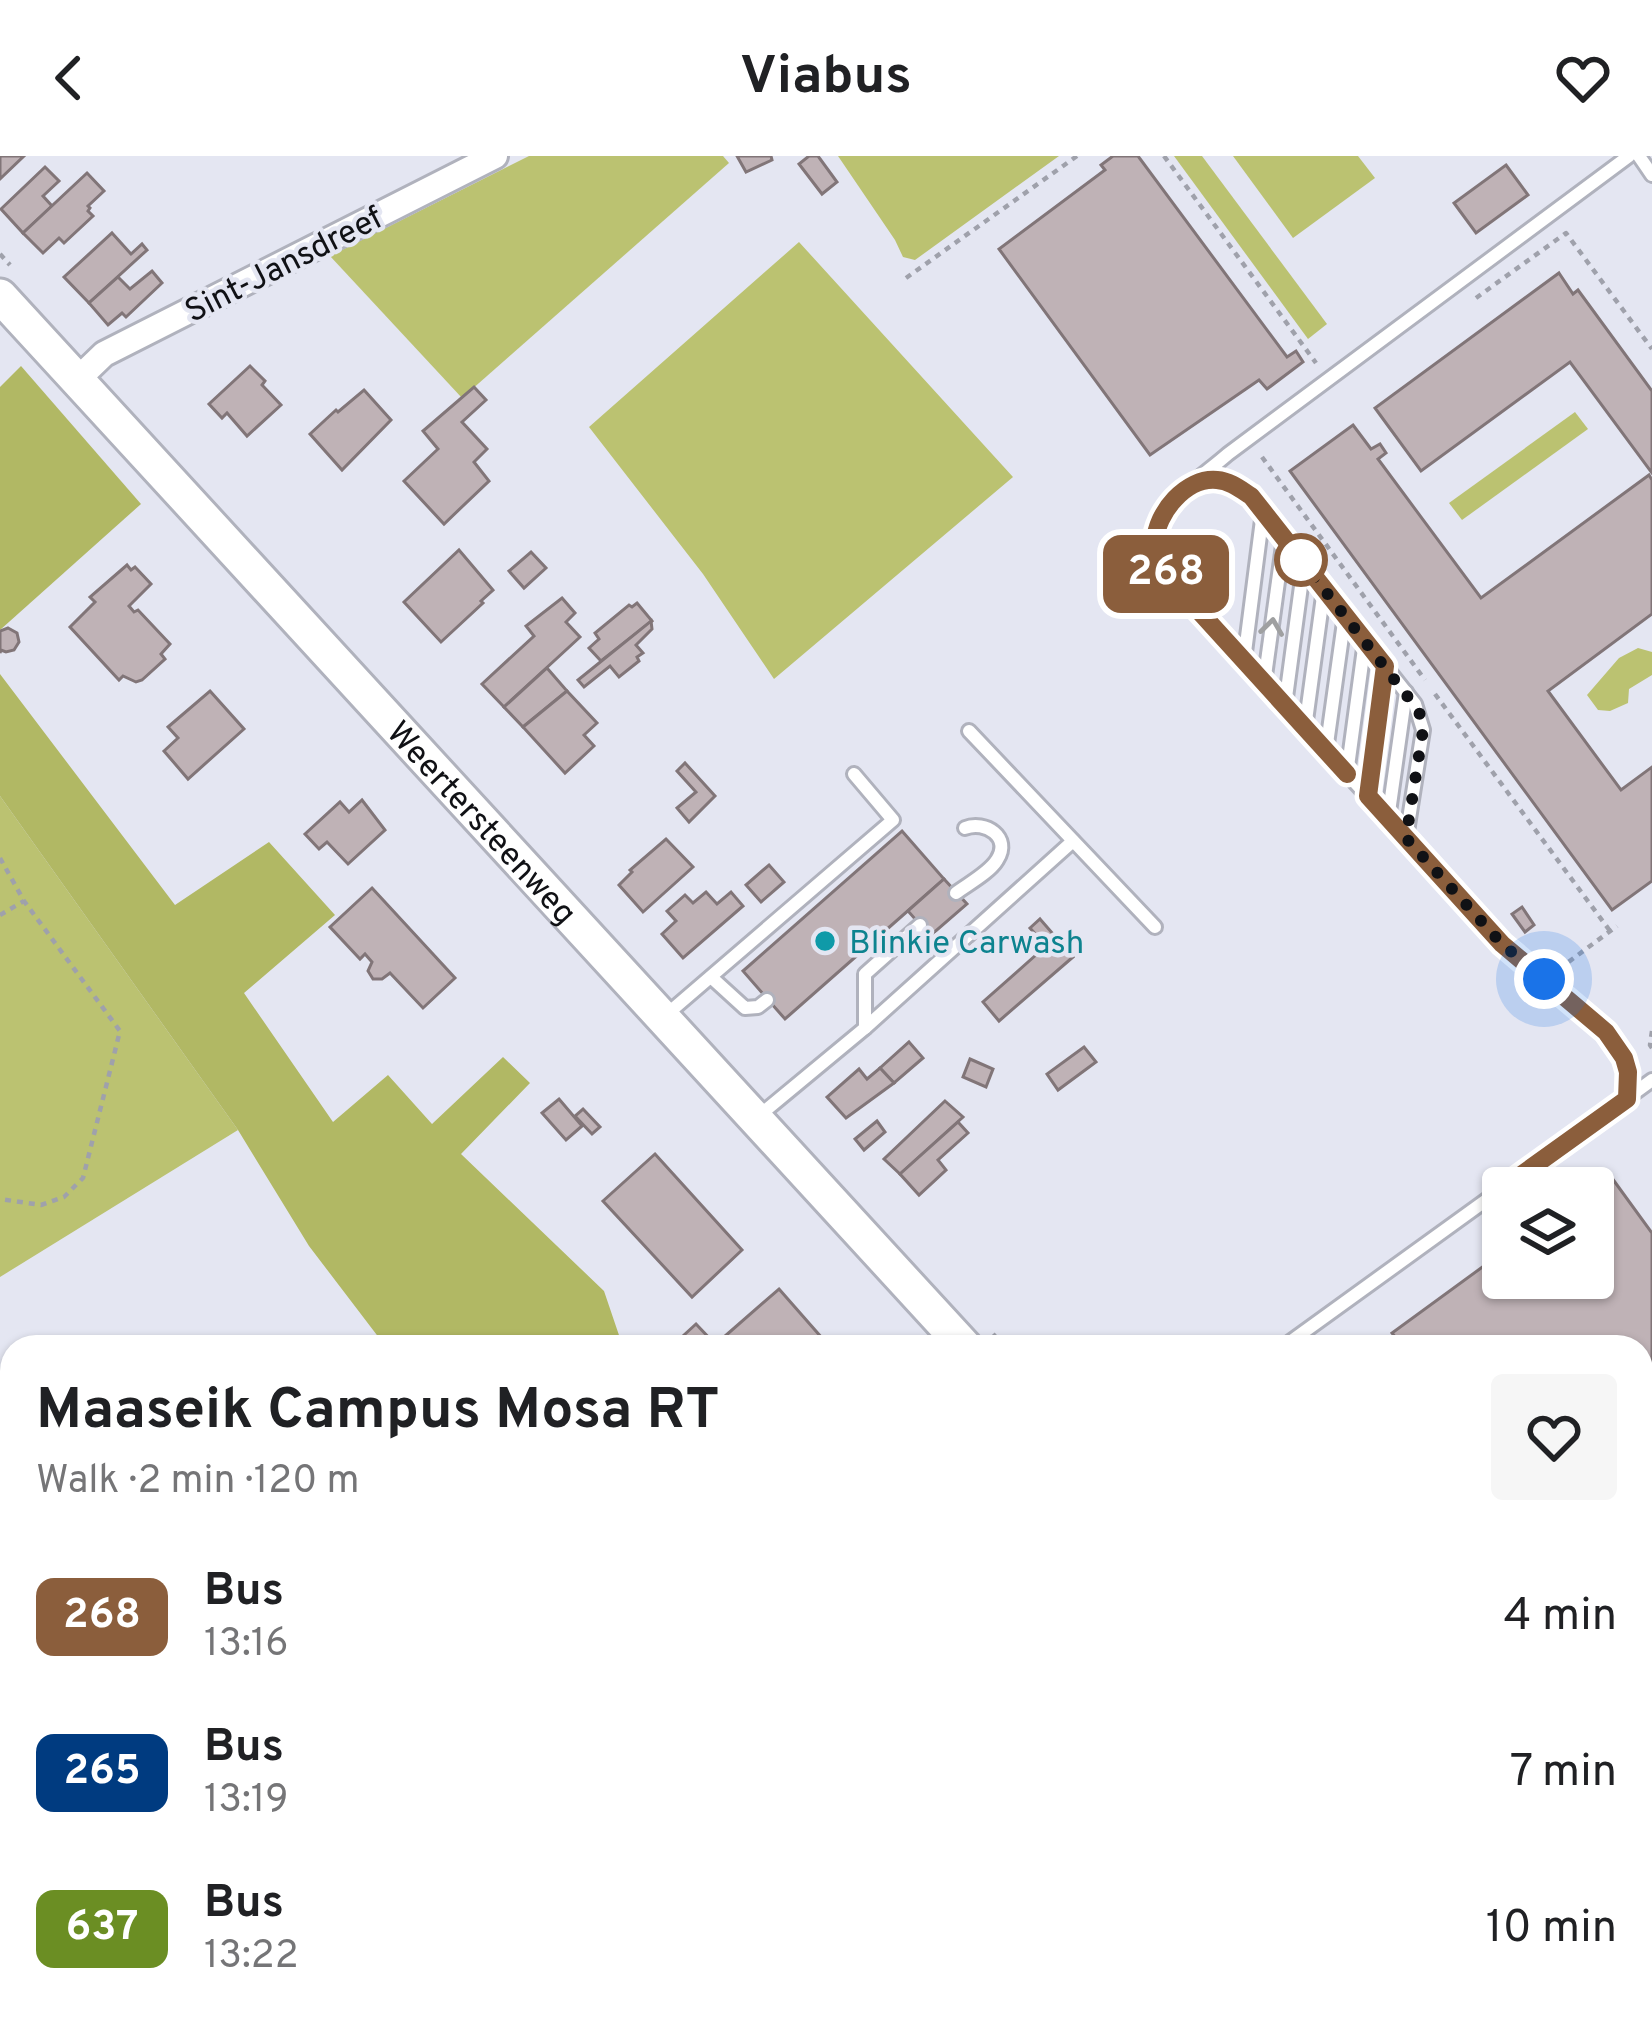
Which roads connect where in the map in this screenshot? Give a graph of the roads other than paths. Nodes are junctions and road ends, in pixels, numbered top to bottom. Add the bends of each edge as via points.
1 (495, 156) edge
2 (1629, 156) edge
3 (1639, 156) edge
4 (1652, 175) edge
5 (0, 296) edge
6 (77, 380) junction
7 (1196, 482) junction
8 (1264, 512) junction
9 (1284, 538) junction
10 (1304, 563) junction
11 (1324, 589) junction
12 (1345, 615) junction
13 (1365, 640) junction
14 (1244, 660) junction
15 (1385, 666) junction
16 (1264, 683) junction
17 (1406, 692) junction
18 (1285, 705) junction
19 (1306, 728) junction
20 (969, 730) dead end
21 (1326, 751) junction
22 (854, 774) dead end
23 (1347, 774) junction
24 (1368, 796) junction
25 (1388, 819) junction
26 (965, 828) dead end
27 (1406, 838) junction
28 (1073, 841) junction
29 (956, 893) dead end
30 (920, 925) dead end
31 (1155, 927) dead end
32 (711, 977) junction
33 (767, 1000) dead end
34 (661, 1018) junction
35 (865, 1028) junction
36 (1652, 1080) edge
37 (1627, 1099) junction
38 (754, 1120) junction
39 (1532, 1167) edge
40 (1482, 1203) edge
41 (954, 1335) edge
42 (1300, 1335) edge

1 - 6 street, Sint-Jansdreef via 104,354
2 - 7 lane
3 - 4 lane
5 - 6 main road, Weertersteenweg
6 - 34 main road, Weertersteenweg
7 - 8 lane via 1235,485
7 - 14 lane via 1157,527 1159,562
8 - 9 lane
8 - 14 lane
9 - 10 lane
16 -> 9 lane
10 - 11 lane
10 - 18 lane
11 - 12 lane
11 - 19 lane
12 - 13 lane
12 - 21 lane
13 - 15 lane
13 - 23 lane
14 - 16 lane
15 - 17 lane
15 - 24 lane
16 - 18 lane
17 - 25 lane
17 - 27 lane via 1423,730
18 - 19 lane
19 - 21 lane
20 - 28 lane
21 - 23 lane
22 - 32 lane via 893,820
23 - 24 lane
24 - 25 lane
25 - 27 lane
26 - 29 lane via 988,827 1001,848 995,864
27 - 37 lane via 1502,944 1617,1047 1628,1072
28 - 31 lane
28 - 35 lane
30 - 35 lane via 865,974
32 - 33 lane via 745,1008
32 - 34 lane
34 - 38 main road, Weertersteenweg
35 - 38 lane
36 - 37 lane
37 - 39 lane
38 - 41 main road, Weertersteenweg
40 - 42 lane

